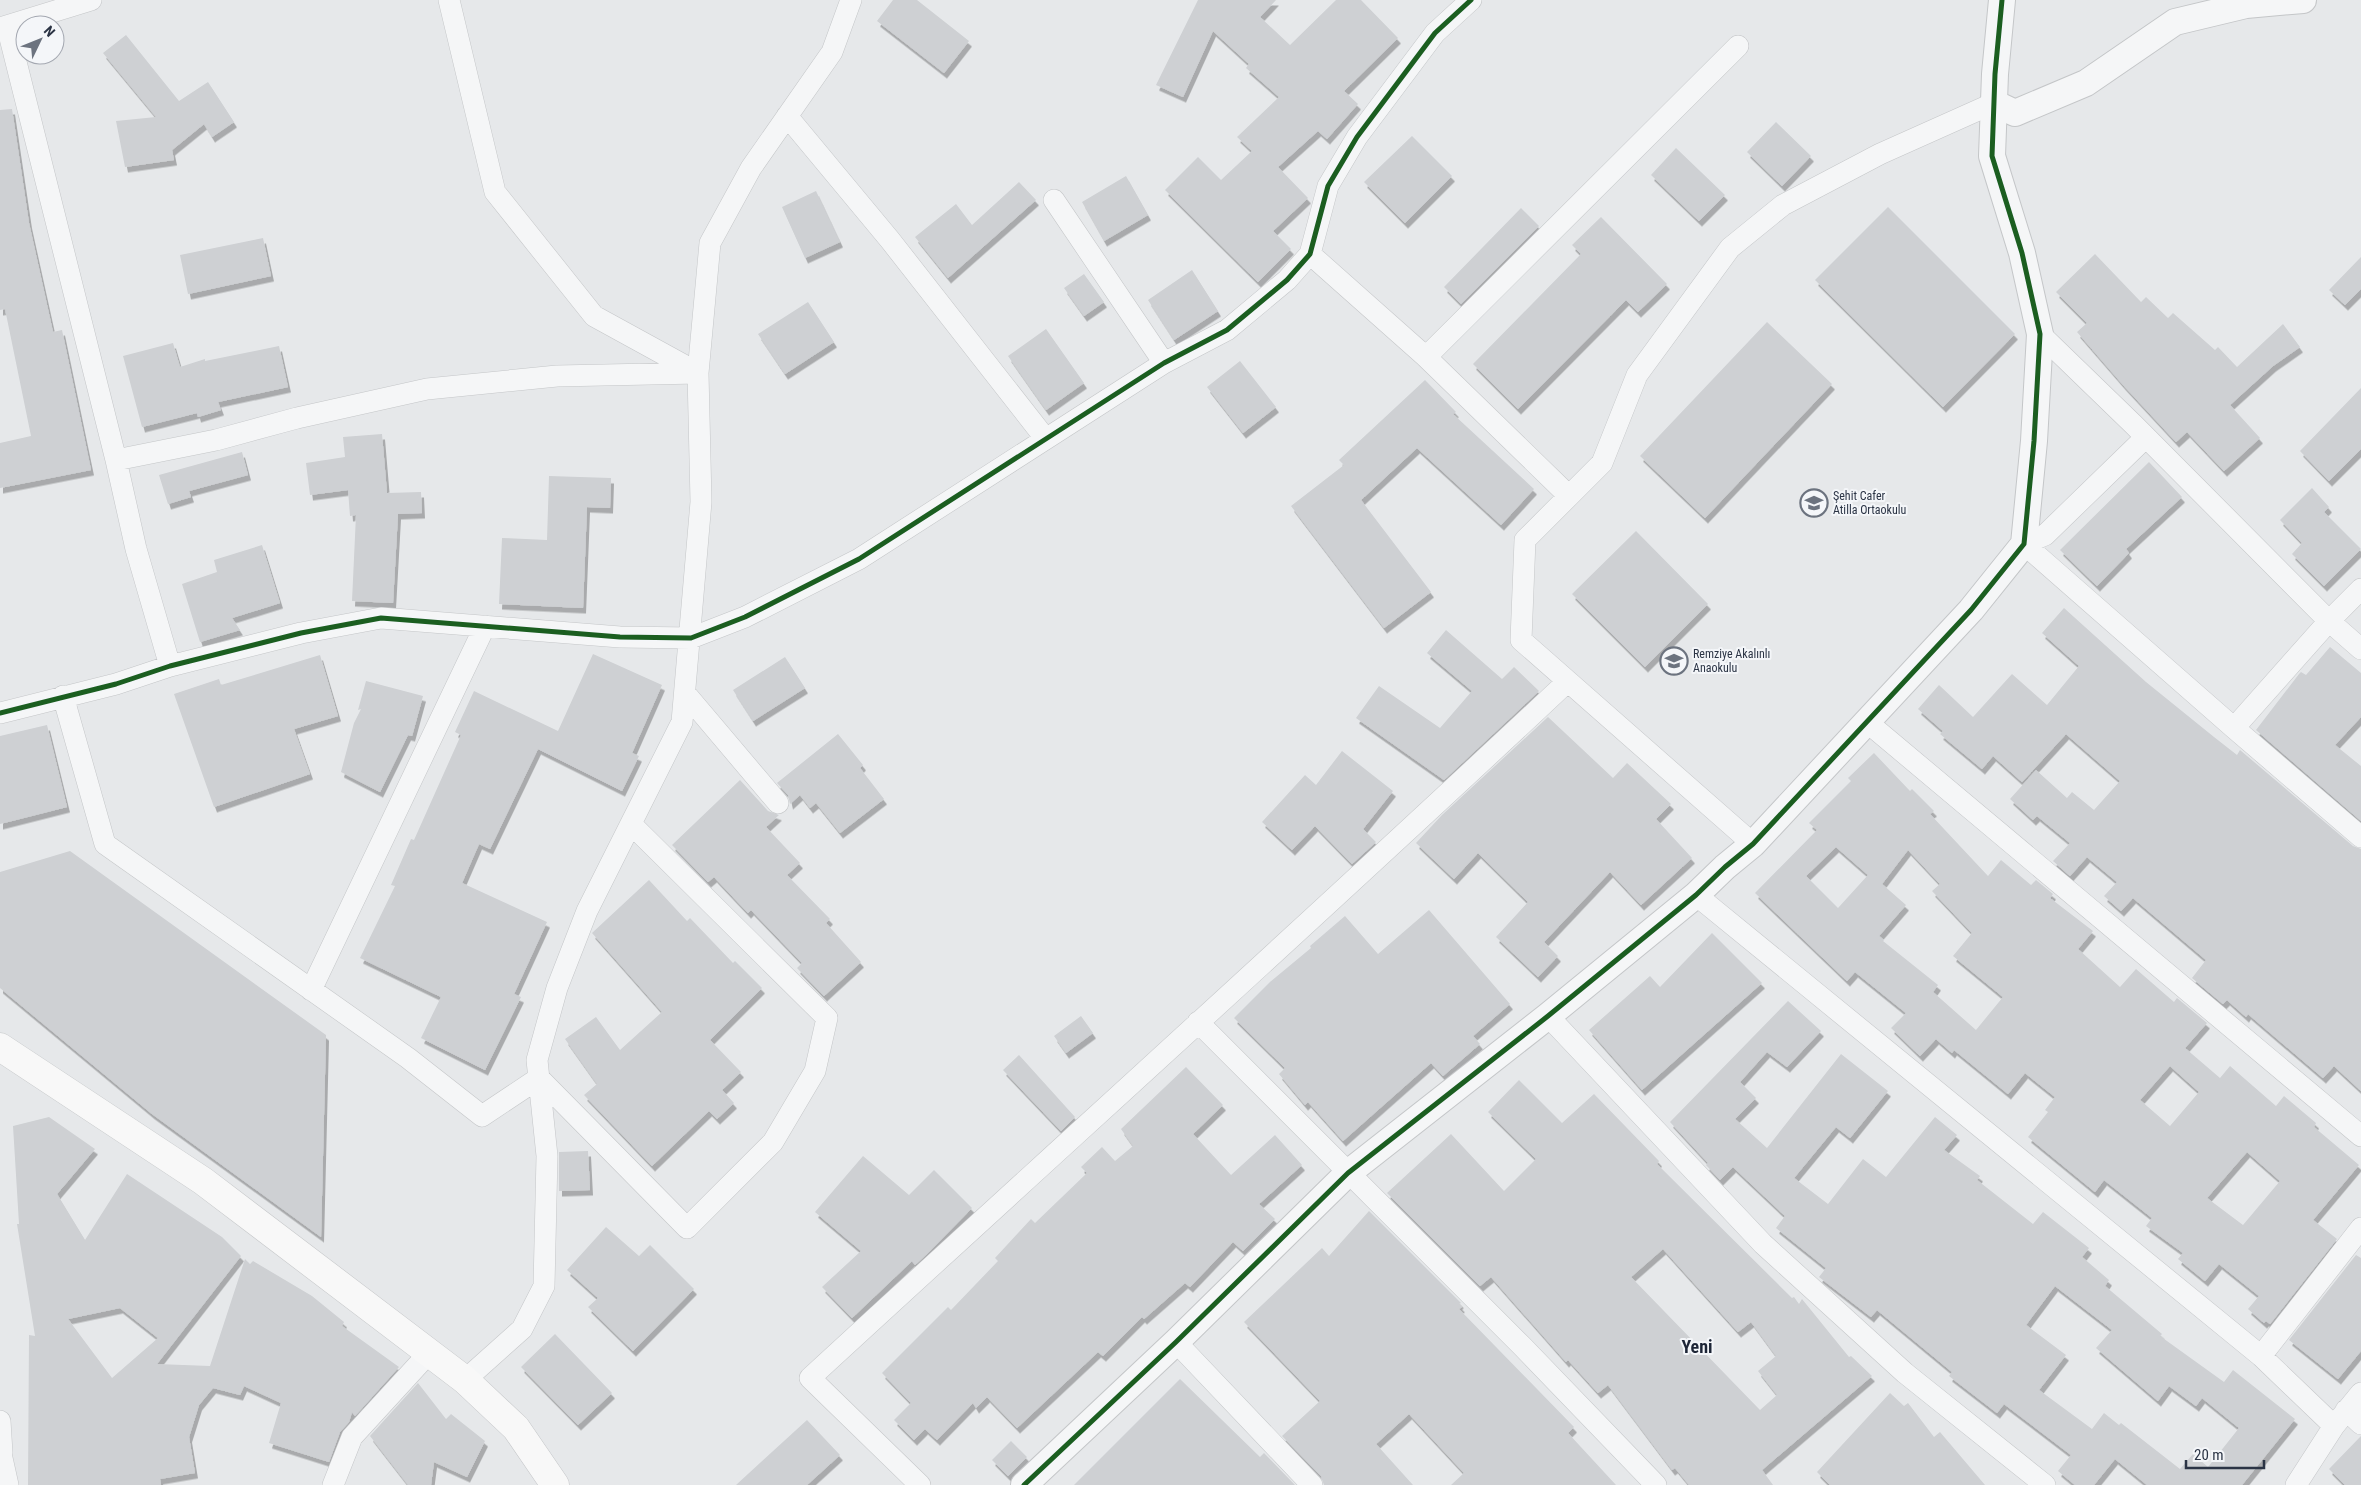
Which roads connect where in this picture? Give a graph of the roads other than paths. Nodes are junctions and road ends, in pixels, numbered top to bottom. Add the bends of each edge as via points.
1 (91, 0) edge
2 (449, 0) edge
3 (851, 0) edge
4 (1471, 0) edge
5 (2002, 0) edge
6 (2303, 0) edge
7 (53, 6) edge
8 (4, 27) edge
9 (1738, 46) dead end
10 (1994, 103) junction
11 (787, 116) junction
12 (1054, 200) dead end
13 (1310, 254) junction
14 (2040, 334) junction
15 (1426, 357) junction
16 (1164, 363) junction
17 (698, 373) junction
18 (2146, 437) junction
19 (1045, 438) junction
20 (116, 460) junction
21 (1569, 496) junction
22 (2024, 544) junction
23 (2361, 589) edge
24 (2328, 621) junction
25 (485, 626) junction
26 (691, 638) junction
27 (2361, 649) edge
28 (170, 666) junction
29 (1567, 682) junction
30 (685, 693) junction
31 (63, 696) junction
32 (0, 713) edge
33 (1867, 722) junction
34 (2234, 728) junction
35 (778, 803) dead end
36 (631, 824) junction
37 (2361, 837) edge
38 (1753, 844) junction
39 (1696, 895) junction
40 (311, 990) junction
41 (1548, 1016) junction
42 (1198, 1022) junction
43 (0, 1047) edge
44 (539, 1078) junction
45 (2361, 1136) edge
46 (1348, 1173) junction
47 (2361, 1228) edge
48 (1176, 1342) junction
49 (429, 1353) junction
50 (2261, 1356) junction
51 (465, 1380) junction
52 (2361, 1393) edge
53 (2347, 1420) edge
54 (0, 1421) edge
55 (1, 1451) edge
56 (554, 1484) edge
57 (8, 1485) edge
58 (332, 1485) edge
59 (920, 1485) edge
60 (1024, 1485) edge
61 (1312, 1485) edge
62 (1656, 1485) edge
63 (2045, 1485) edge
64 (2296, 1485) edge

1 - 7 street
2 - 17 street via 495,192 594,316
3 - 11 street via 832,52
4 - 13 street via 1435,33 1357,136 1328,186
5 - 10 street
6 - 10 street via 2246,5 2175,22 2086,83 2015,113
7 - 8 street
8 - 20 street
9 - 15 street
10 - 14 street via 1992,156 2022,253
10 - 21 street via 1880,154 1783,206 1730,248 1637,375 1602,462
11 - 17 street via 751,168 710,242
11 - 19 street via 890,240
12 - 16 street
13 - 15 street
13 - 16 street via 1287,280 1227,330
14 - 18 street
14 - 22 street
15 - 21 street
16 - 19 street
17 - 20 street via 557,376 427,389 216,440
17 - 26 street via 701,502
18 - 22 street via 2045,534
18 - 24 street
19 - 26 street via 859,559 744,617
20 - 28 street via 136,549
21 - 29 street via 1524,540 1520,640
22 - 33 street via 1971,610
22 - 34 street
23 - 24 street
24 - 27 street
24 - 34 street
25 - 26 street via 620,637
25 - 28 street via 381,618 301,633
25 - 40 street
26 - 30 street
28 - 31 street via 116,684
29 - 38 street
29 - 42 street
30 - 35 street
30 - 36 street via 682,722
31 - 32 street
31 - 40 street via 105,844
33 - 38 street
33 - 45 street
34 - 37 street
36 - 44 street via 587,911 557,988 537,1060
36 - 44 street via 827,1018 815,1071 773,1142 687,1228
38 - 39 street
39 - 41 street
39 - 50 street
40 - 44 street via 408,1058 482,1116
41 - 46 street
41 - 63 street via 1763,1244 1905,1373
42 - 46 street
42 - 59 street via 810,1378
43 - 49 main road via 203,1181
44 - 51 street via 547,1156 544,1286 522,1329
46 - 48 street
46 - 62 street
47 - 50 street
48 - 60 street
48 - 61 street
49 - 51 main road
49 - 58 street via 352,1437
50 - 53 street
51 - 56 main road via 516,1428
52 - 53 street
53 - 64 street
54 - 55 street
55 - 57 street

